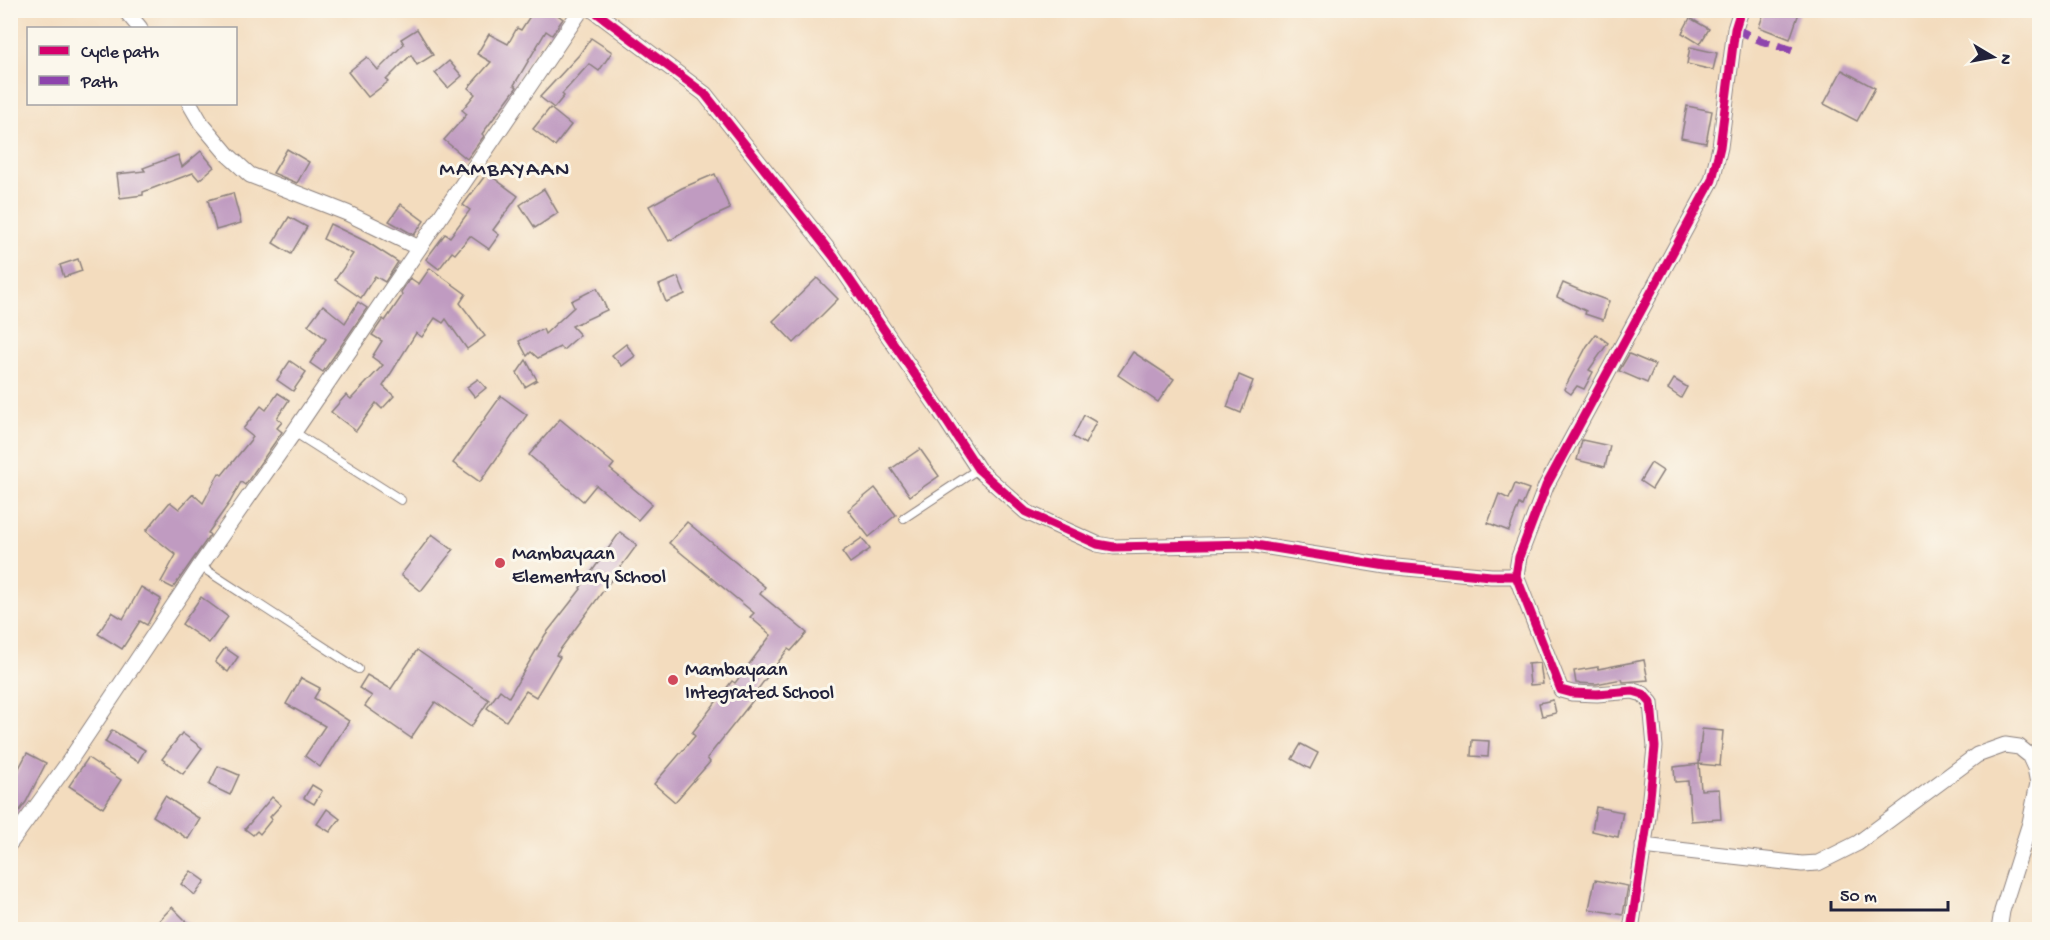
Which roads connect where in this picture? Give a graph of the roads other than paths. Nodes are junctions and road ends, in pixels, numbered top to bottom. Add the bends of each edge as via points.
1 (125, 10) edge
2 (580, 10) edge
3 (593, 10) edge
4 (1742, 10) edge
5 (139, 27) edge
6 (191, 105) edge
7 (419, 248) junction
8 (294, 432) junction
9 (978, 469) junction
10 (401, 500) dead end
11 (904, 518) dead end
12 (200, 566) junction
13 (1516, 576) junction
14 (358, 669) dead end
15 (10, 843) edge
16 (1643, 846) junction
17 (1631, 930) edge
18 (2000, 930) edge

1 - 5 street
2 - 7 street
3 - 9 street via 705,94 834,256
4 - 13 street via 1735,29 1712,180 1546,486 1519,557
6 - 7 street via 228,155 250,175 347,213
7 - 8 street
8 - 10 lane
8 - 12 street
9 - 11 lane
9 - 13 street via 1026,512 1097,544 1249,544 1386,566
12 - 14 lane
12 - 15 street
13 - 16 street via 1561,690 1633,692 1643,694 1652,703 1655,747
16 - 17 street
16 - 18 street via 1818,863 1858,843 1977,755 2005,745 2019,747 2036,768 2038,783

